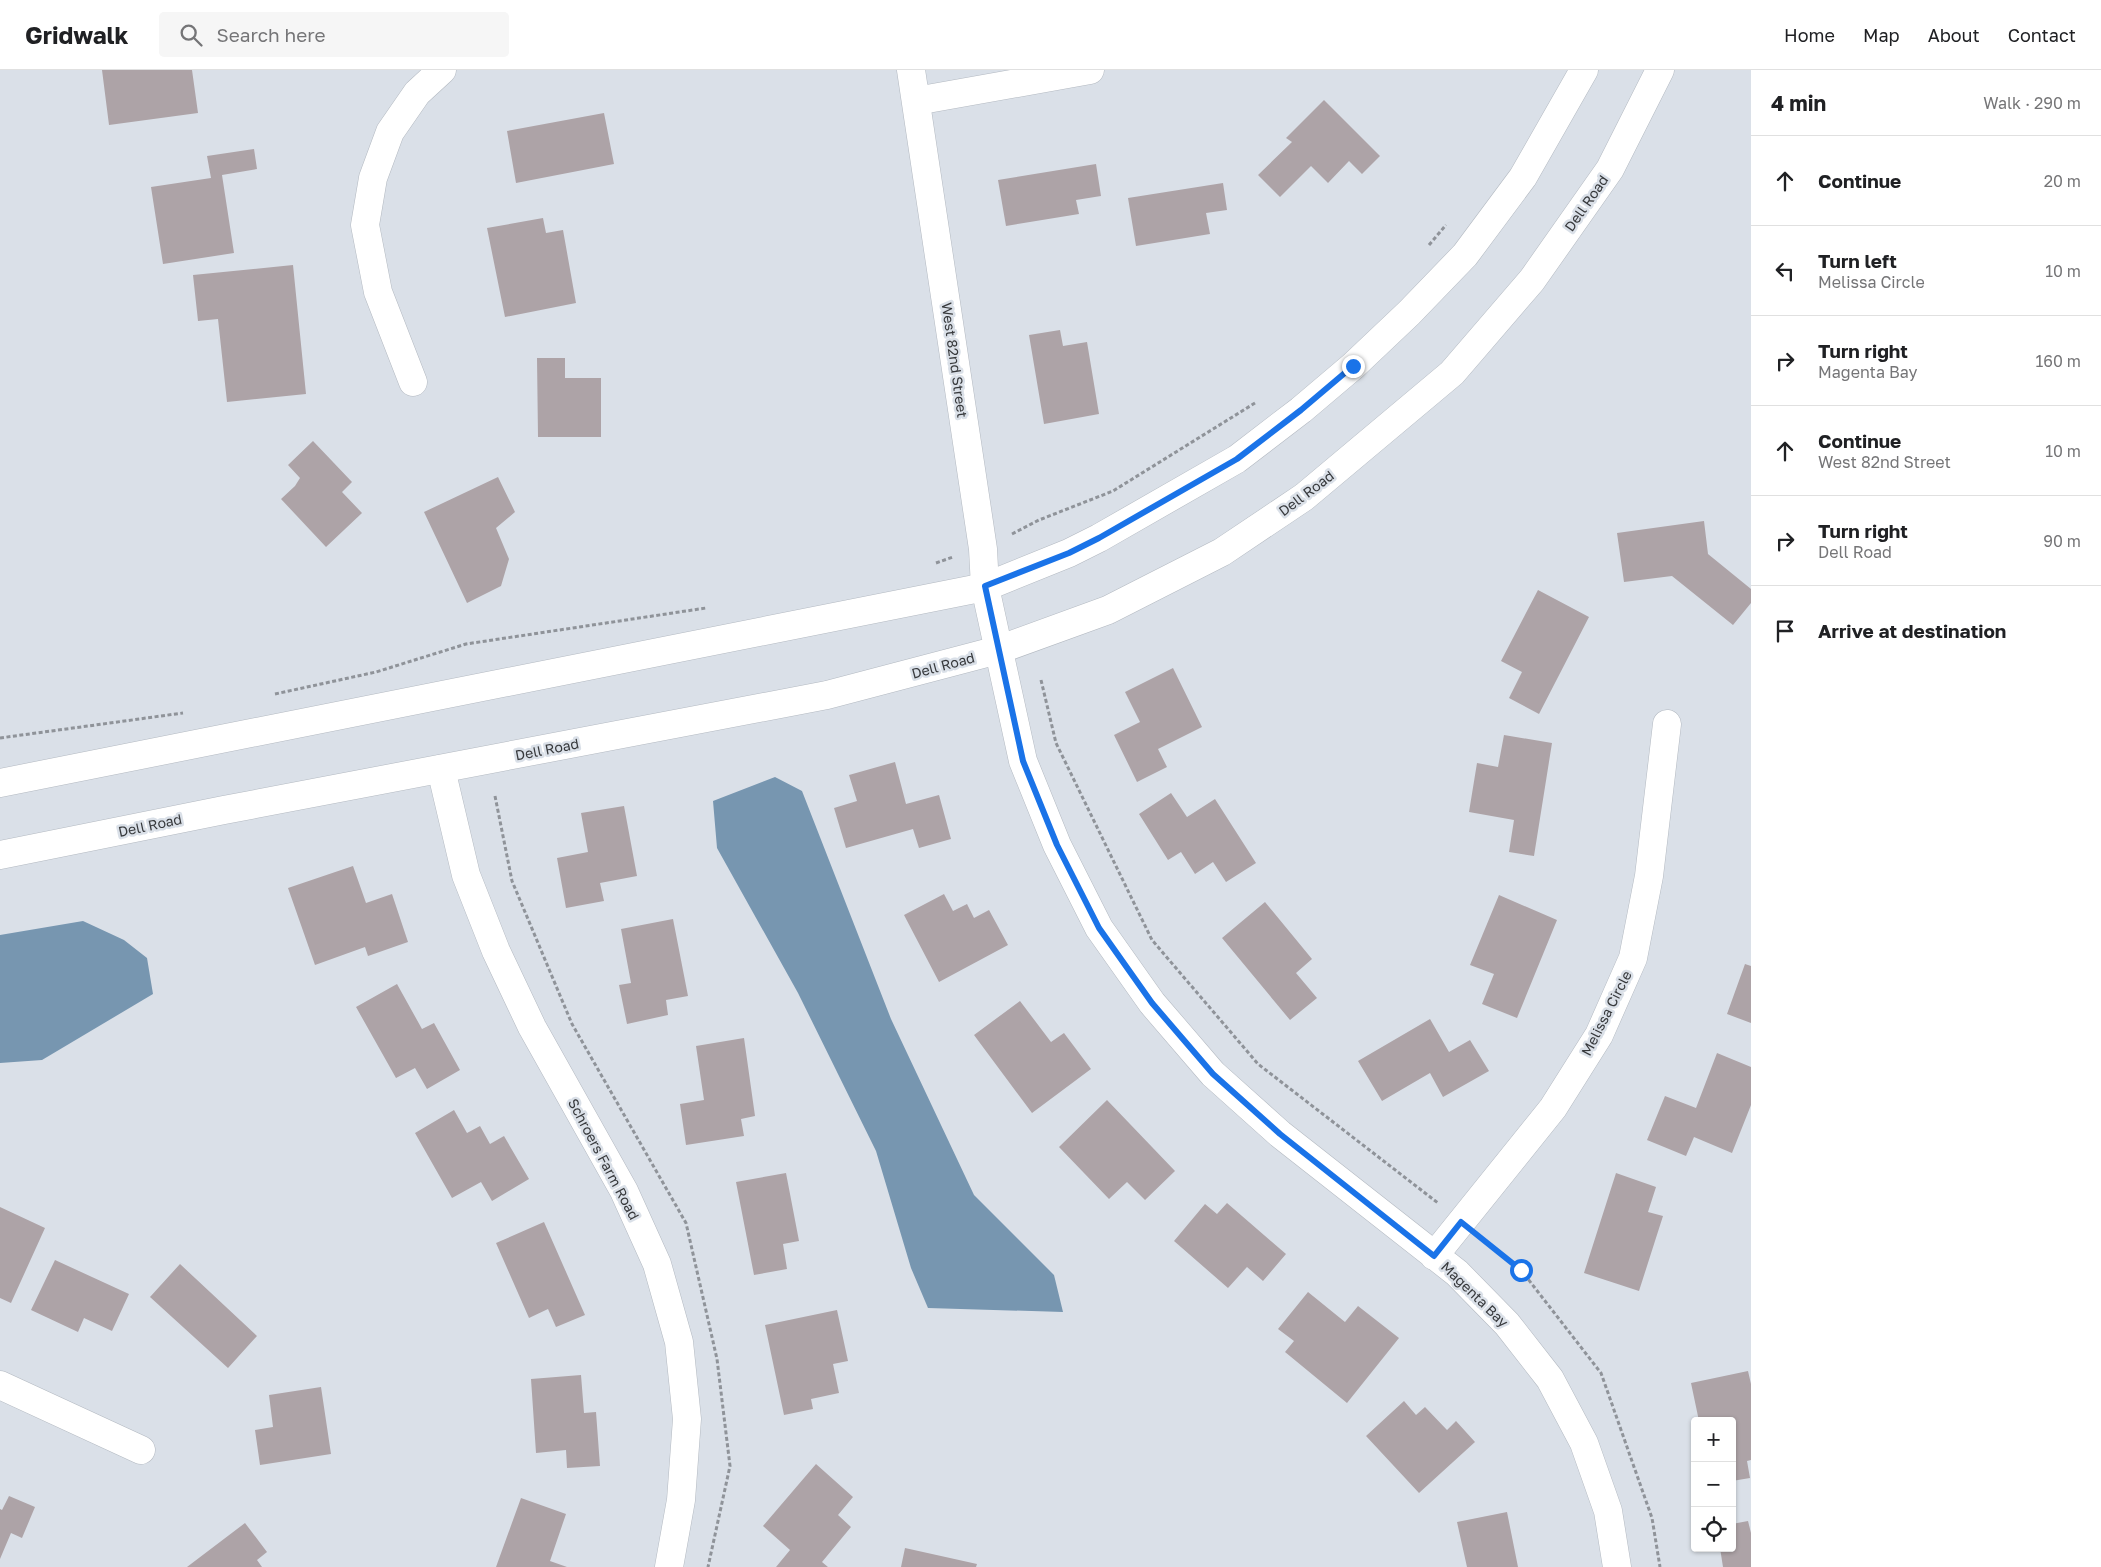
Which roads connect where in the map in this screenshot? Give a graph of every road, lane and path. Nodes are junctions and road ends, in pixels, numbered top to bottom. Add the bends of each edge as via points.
1 (442, 70) edge
2 (911, 70) edge
3 (1090, 70) edge
4 (1584, 70) edge
5 (1660, 70) edge
6 (916, 101) junction
7 (1451, 219) dead end
8 (1426, 248) dead end
9 (413, 382) dead end
10 (1261, 400) dead end
11 (983, 549) junction
12 (930, 565) dead end
13 (985, 586) junction
14 (708, 608) dead end
15 (998, 650) junction
16 (1041, 680) dead end
17 (270, 695) dead end
18 (192, 711) dead end
19 (1667, 724) dead end
20 (0, 738) edge
21 (441, 769) junction
22 (0, 783) edge
23 (0, 855) edge
24 (1461, 1222) junction
25 (1434, 1256) junction
26 (0, 1386) edge
27 (141, 1450) dead end
28 (669, 1567) edge
29 (1617, 1567) edge
30 (1660, 1567) edge

1 - 9 street via 417,93 390,132 373,178 365,225 378,292
2 - 6 street, West 82nd Street
3 - 6 street
4 - 13 street via 1524,177 1465,255 1353,366 1237,459 1099,538
5 - 15 street, Dell Road via 1610,170 1532,280 1452,373 1304,497 1222,552 1108,610
6 - 11 street, West 82nd Street
7 - 8 path
10 - 11 path via 1113,491 1039,520
11 - 12 path
11 - 13 street, West 82nd Street
13 - 15 street, West 82nd Street
13 - 22 street
14 - 17 path via 466,644 376,672
15 - 21 street, Dell Road via 827,695
15 - 25 street, Magenta Bay via 1023,761 1057,845 1099,928 1152,1003 1213,1074 1233,1092 1280,1134
16 - 24 path via 1056,744 1152,940 1258,1064
18 - 20 path
19 - 24 street, Melissa Circle via 1649,876 1633,958 1599,1035 1553,1108
21 - 23 street, Dell Road
21 - 28 street, Schroers Farm Road via 466,875 496,951 532,1026 624,1191 657,1264 679,1342 688,1419 681,1500
24 - 25 street, Melissa Circle
24 - 30 path via 1521,1270 1601,1373 1652,1518
25 - 29 street, Magenta Bay via 1457,1273 1508,1324 1550,1380 1584,1443 1608,1511
26 - 27 street

